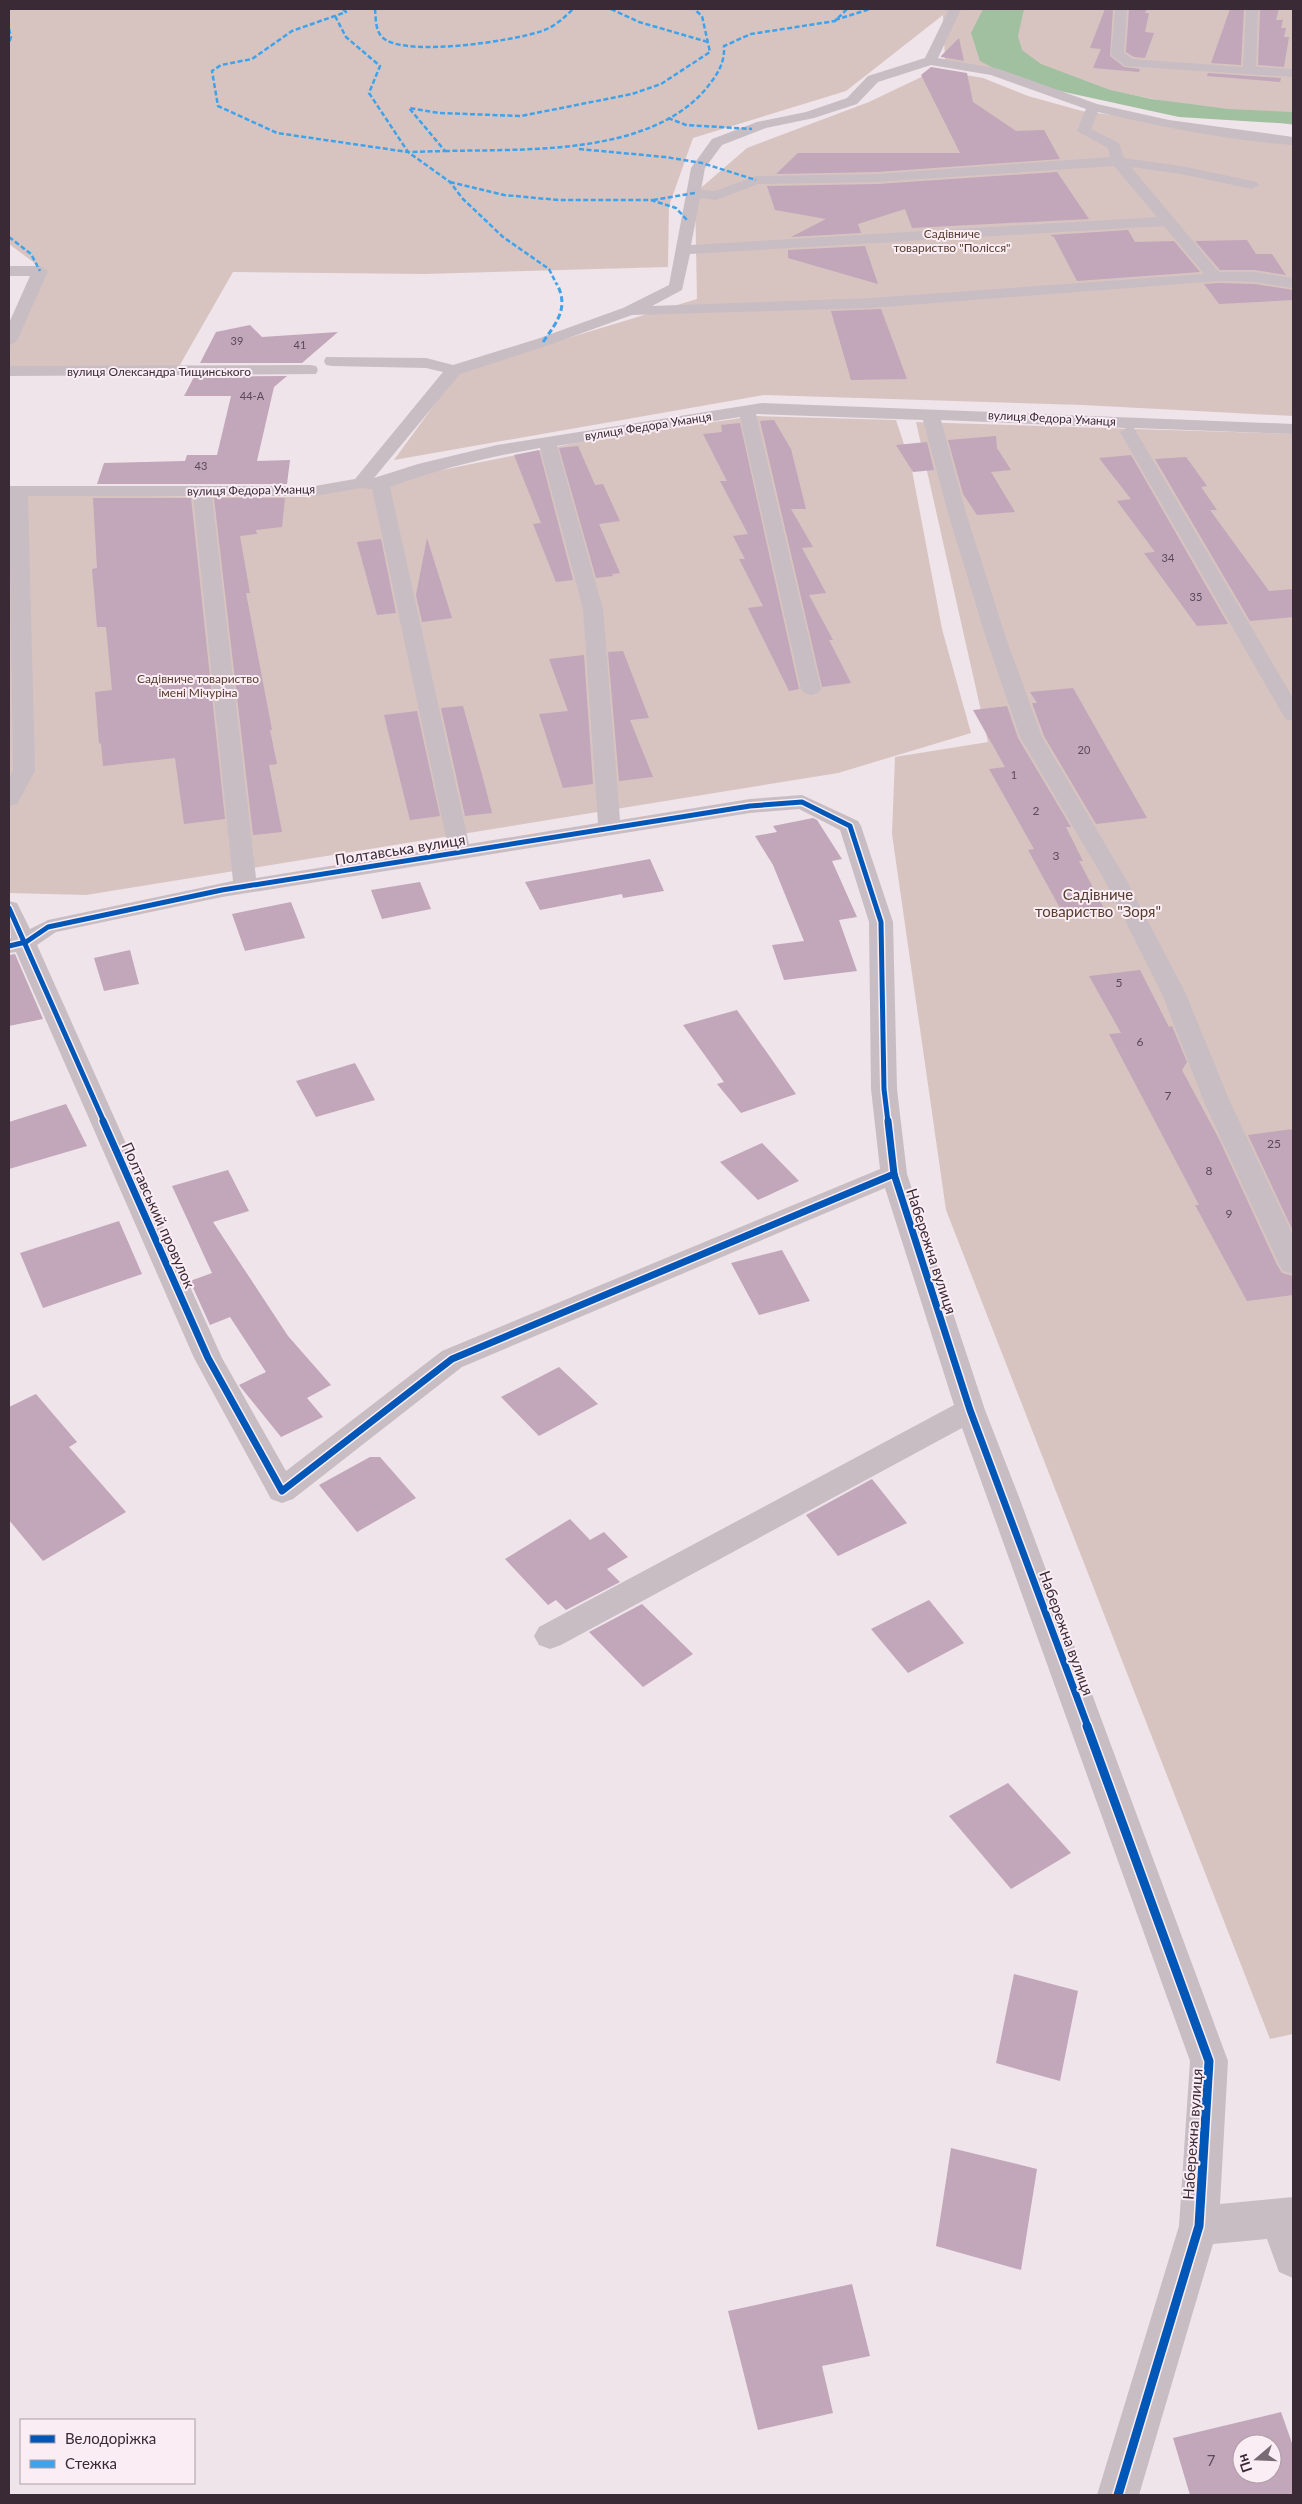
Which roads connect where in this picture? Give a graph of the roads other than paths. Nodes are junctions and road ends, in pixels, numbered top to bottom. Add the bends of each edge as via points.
1 (954, 9) edge
2 (1121, 9) edge
3 (1252, 9) edge
4 (930, 61) junction
5 (1249, 71) junction
6 (1293, 74) edge
7 (1093, 107) junction
8 (1293, 141) edge
9 (1118, 161) junction
10 (1252, 185) dead end
11 (695, 193) junction
12 (1167, 221) junction
13 (683, 250) junction
14 (9, 271) edge
15 (1214, 276) junction
16 (1293, 283) edge
17 (629, 311) junction
18 (9, 341) edge
19 (332, 362) dead end
20 (310, 370) dead end
21 (454, 370) junction
22 (9, 371) edge
23 (747, 411) junction
24 (931, 418) junction
25 (1293, 429) edge
26 (1128, 432) junction
27 (1293, 438) edge
28 (546, 442) junction
29 (370, 484) junction
30 (14, 491) edge
31 (202, 491) junction
32 (811, 689) dead end
33 (1293, 715) edge
34 (9, 799) edge
35 (802, 802) joint
36 (610, 829) junction
37 (460, 852) junction
38 (245, 886) junction
39 (9, 908) edge
40 (17, 944) edge
41 (894, 1174) junction
42 (1293, 1264) edge
43 (970, 1410) junction
44 (550, 1636) dead end
45 (1286, 2218) edge
46 (1199, 2226) junction
47 (1293, 2258) edge
48 (1118, 2495) edge

1 - 4 street
2 - 5 street via 1117,56 1130,63
3 - 5 street
4 - 7 street via 994,72
4 - 11 street via 873,79 852,101 762,125 717,142 698,168
5 - 6 street
7 - 8 street via 1169,124
7 - 9 street via 1084,131 1114,146
9 - 10 street
9 - 11 street via 877,178 756,180 716,196
9 - 12 street
11 - 13 street
12 - 13 street
12 - 15 street
13 - 17 street via 676,287
14 - 18 street via 40,271
15 - 16 street via 1246,275
15 - 17 street via 871,303
17 - 21 street
19 - 21 street via 426,363
20 - 22 street, вулиця Олександра Тищинського
21 - 29 street
23 - 24 street, вулиця Федора Уманця via 762,408
23 - 28 street, вулиця Федора Уманця
23 - 32 street
24 - 25 street, вулиця Федора Уманця
24 - 26 street
24 - 42 street via 957,513 1031,738 1111,873 1174,994 1217,1102
26 - 27 street
26 - 33 street
28 - 29 street, вулиця Федора Уманця via 497,450
28 - 36 street via 593,609
29 - 31 street, вулиця Федора Уманця via 315,490
29 - 37 street
30 - 31 street, вулиця Федора Уманця
30 - 34 street via 24,771
31 - 38 street
35 - 36 street, Полтавська вулиця via 750,806
35 - 41 street, Набережна вулиця via 850,826 881,922 884,1089
36 - 37 street, Полтавська вулиця
37 - 38 street, Полтавська вулиця
38 - 40 street, Полтавська вулиця via 48,927
39 - 40 street, Полтавський провулок
40 - 41 street, Полтавський провулок via 208,1358 282,1491 452,1359
41 - 43 street, Набережна вулиця
43 - 44 street
43 - 46 street, Набережна вулиця via 1209,2061
45 - 46 street
45 - 47 street
46 - 48 street, Набережна вулиця

